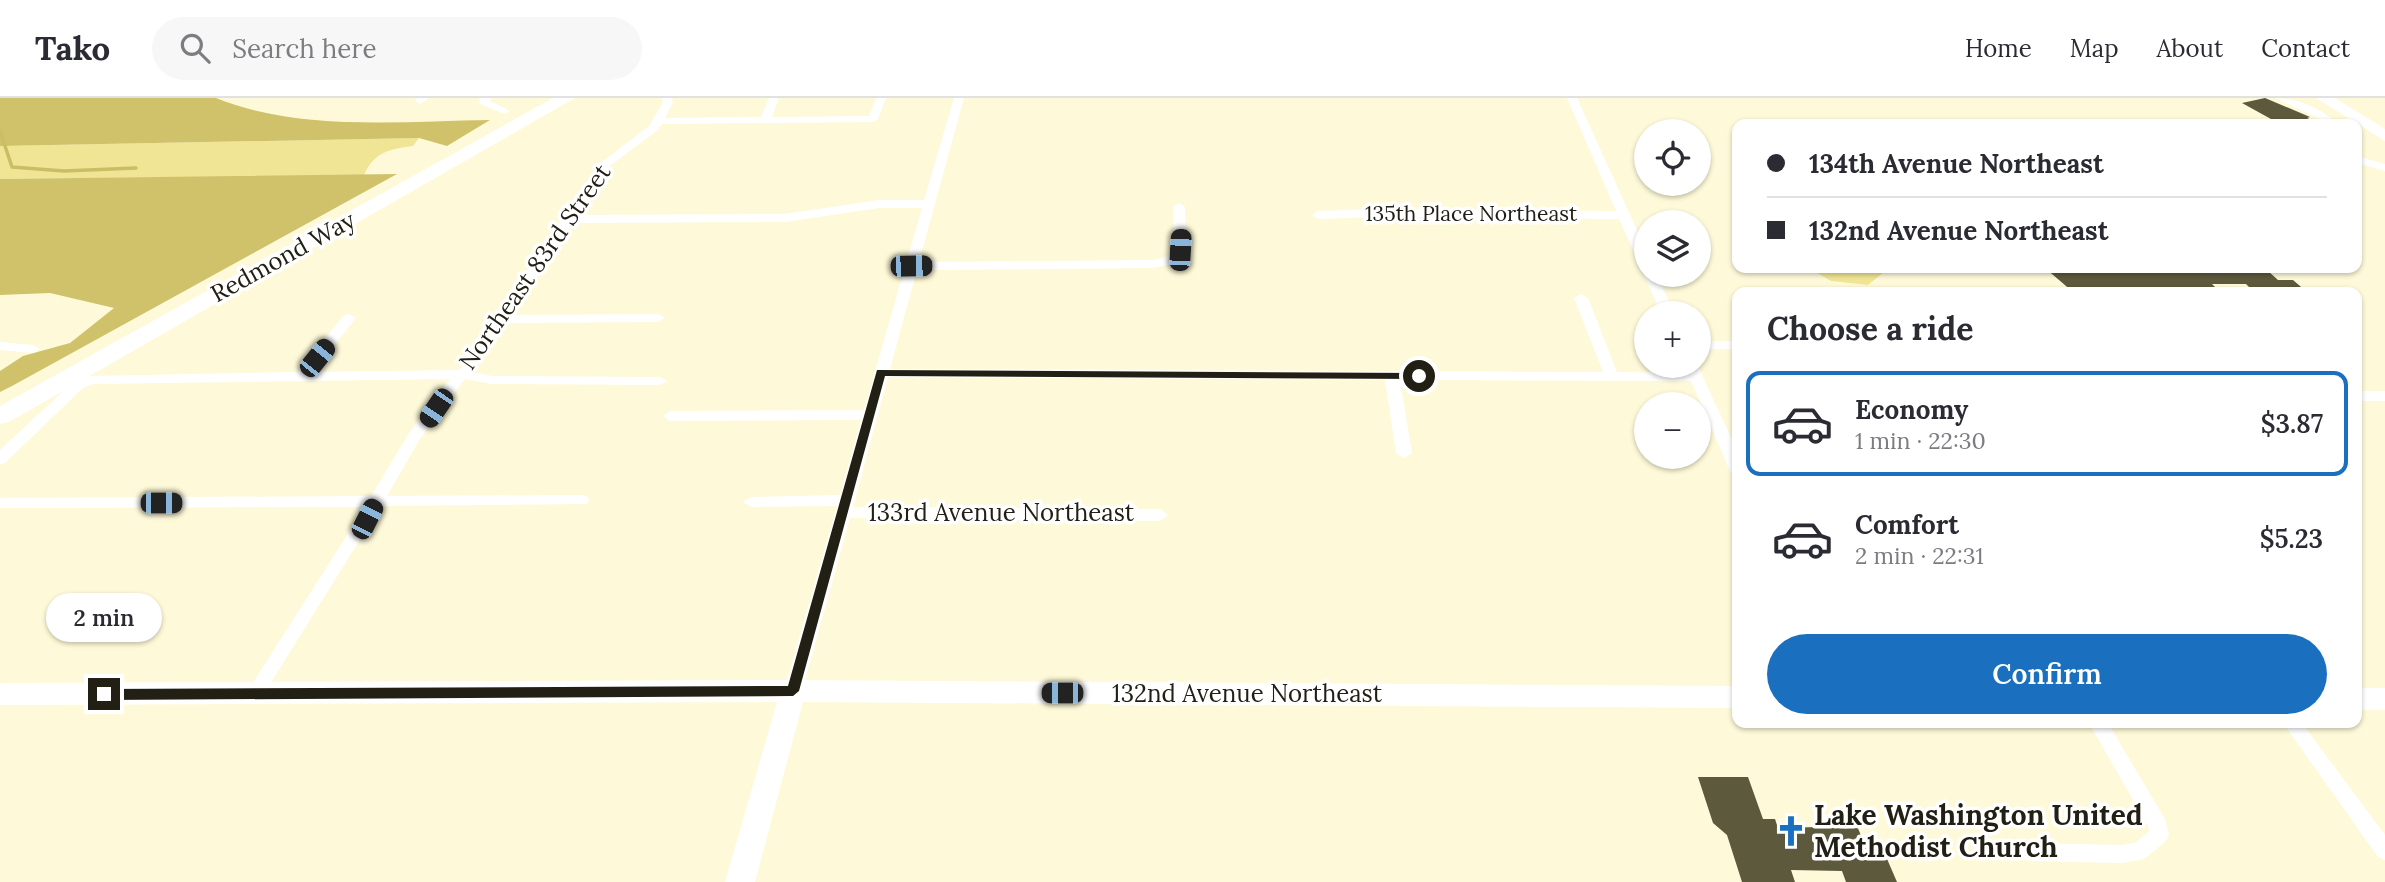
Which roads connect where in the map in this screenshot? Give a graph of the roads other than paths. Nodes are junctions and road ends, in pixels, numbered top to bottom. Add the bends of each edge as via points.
1 (487, 98) edge
2 (551, 98) edge
3 (566, 98) edge
4 (667, 98) edge
5 (774, 98) edge
6 (881, 98) edge
7 (959, 98) edge
8 (1572, 98) edge
9 (2280, 98) edge
10 (2324, 98) edge
11 (2333, 98) edge
12 (505, 111) dead end
13 (2326, 119) edge
14 (2358, 119) edge
15 (765, 120) junction
16 (658, 121) junction
17 (2362, 122) edge
18 (2385, 130) edge
19 (2385, 136) edge
20 (2362, 161) edge
21 (2385, 168) edge
22 (929, 204) junction
23 (1179, 207) dead end
24 (1318, 215) dead end
25 (1624, 215) junction
26 (567, 219) junction
27 (1634, 238) edge
28 (911, 266) junction
29 (1581, 298) dead end
30 (349, 318) dead end
31 (658, 318) dead end
32 (501, 319) junction
33 (1711, 345) edge
34 (1732, 345) edge
35 (0, 346) edge
36 (33, 348) dead end
37 (881, 373) junction
38 (461, 374) junction
39 (1634, 375) edge
40 (1392, 376) junction
41 (301, 377) junction
42 (1612, 377) junction
43 (1696, 378) edge
44 (660, 381) dead end
45 (2362, 396) edge
46 (2385, 396) edge
47 (0, 403) edge
48 (870, 415) junction
49 (0, 416) edge
50 (670, 416) dead end
51 (1404, 453) dead end
52 (1732, 458) edge
53 (0, 459) edge
54 (581, 500) dead end
55 (751, 502) dead end
56 (0, 503) edge
57 (375, 503) junction
58 (844, 506) junction
59 (1160, 514) dead end
60 (793, 691) junction
61 (0, 694) edge
62 (254, 695) junction
63 (1732, 697) edge
64 (2362, 699) edge
65 (2385, 699) edge
66 (2101, 728) edge
67 (2296, 728) edge
68 (2385, 851) edge
69 (2029, 852) dead end
70 (740, 882) edge

1 - 12 street via 484,102
2 - 47 main road, Redmond Way
3 - 49 main road, Redmond Way
4 - 16 street, Northeast 83rd Street
5 - 15 street
6 - 15 street via 873,119
7 - 22 street
8 - 25 street
9 - 13 street
10 - 14 main road
11 - 18 main road
15 - 16 street
16 - 26 street, Northeast 83rd Street via 608,160
17 - 19 main road
20 - 21 street
22 - 26 street via 879,204 785,218
22 - 28 street
23 - 28 street via 1180,250 1171,260 1154,264
24 - 25 street, 135th Place Northeast
25 - 27 street
26 - 32 street, Northeast 83rd Street
28 - 37 street
29 - 42 street
30 - 41 street
31 - 32 street
32 - 38 street, Northeast 83rd Street
33 - 34 street
35 - 36 street
37 - 40 street
37 - 48 street
38 - 41 street
38 - 44 street via 492,380
38 - 57 street, Northeast 83rd Street
39 - 42 street
40 - 42 street
40 - 51 street
41 - 53 street via 91,380 78,385
43 - 52 street
45 - 46 street
48 - 50 street
48 - 58 street
54 - 57 street
55 - 58 street, 133rd Avenue Northeast
56 - 57 street
57 - 62 street, Northeast 83rd Street
58 - 59 street, 133rd Avenue Northeast
58 - 60 street
60 - 62 main road, 132nd Avenue Northeast
60 - 63 main road, 132nd Avenue Northeast
60 - 70 main road
61 - 62 main road, 132nd Avenue Northeast
64 - 65 main road
66 - 69 street via 2158,825 2159,835 2140,851 2122,855
67 - 68 street

